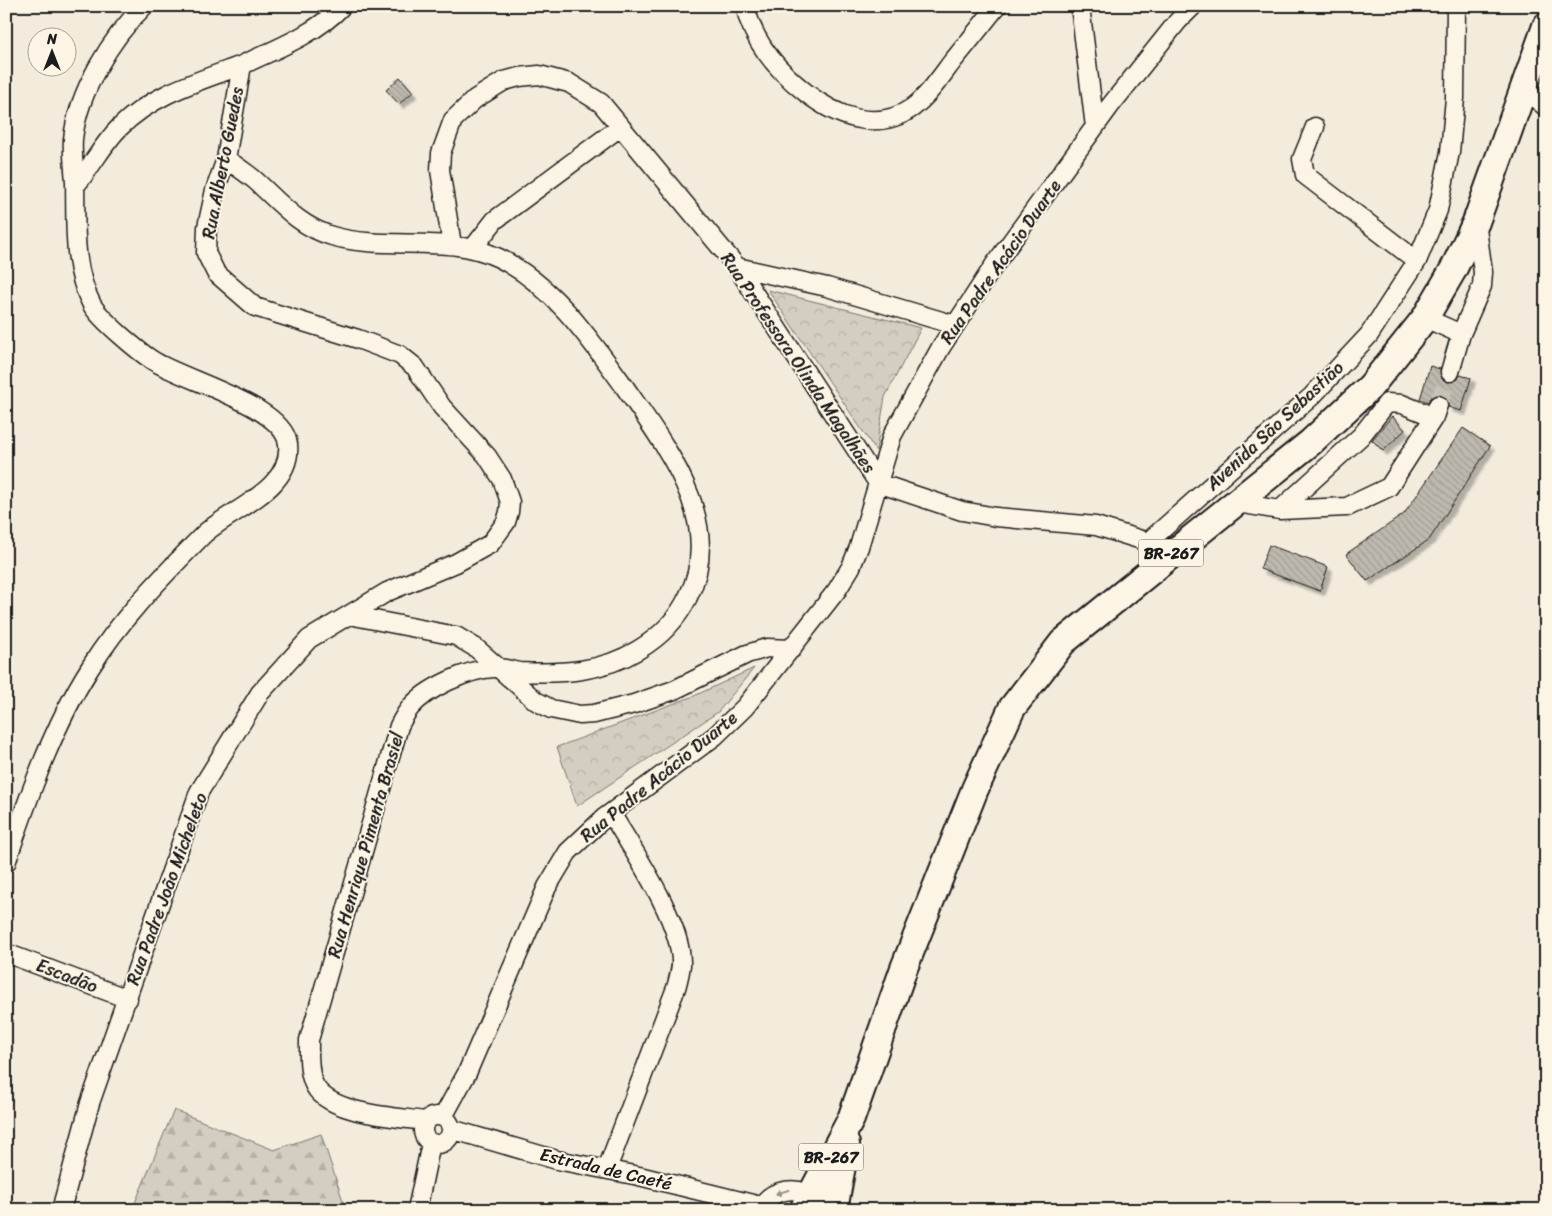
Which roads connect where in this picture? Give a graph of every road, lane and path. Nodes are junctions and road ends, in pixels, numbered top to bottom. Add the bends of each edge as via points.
1 (144, 6) edge
2 (342, 6) edge
3 (745, 6) edge
4 (998, 6) edge
5 (1080, 6) edge
6 (1194, 6) edge
7 (1456, 6) edge
8 (1546, 26) edge
9 (242, 65) junction
10 (1522, 88) junction
11 (1546, 107) edge
12 (620, 127) junction
13 (1095, 127) junction
14 (1315, 127) dead end
15 (226, 159) junction
16 (75, 186) junction
17 (1476, 222) junction
18 (452, 245) junction
19 (473, 248) junction
20 (1417, 261) junction
21 (737, 266) junction
22 (1425, 318) junction
23 (955, 325) junction
24 (1461, 334) junction
25 (1450, 372) tunnel mouth
26 (1378, 395) junction
27 (1311, 442) junction
28 (1332, 461) junction
29 (878, 484) junction
30 (1237, 503) junction
31 (1280, 510) junction
32 (1157, 550) junction
33 (387, 592) joint
34 (349, 615) junction
35 (792, 650) junction
36 (497, 667) junction
37 (611, 813) junction
38 (6, 863) edge
39 (6, 953) edge
40 (128, 999) junction
41 (851, 1119) junction
42 (425, 1122) junction
43 (447, 1123) junction
44 (431, 1143) junction
45 (607, 1169) junction
46 (814, 1205) edge
47 (760, 1208) edge
48 (61, 1210) edge
49 (417, 1210) edge
50 (834, 1210) edge

1 - 16 street via 106,53 88,87 73,139
2 - 9 street, Rua Alberto Guedes via 330,20
3 - 4 street via 760,43 791,81 829,109 846,117 868,121 886,120 913,107 930,91
5 - 13 street
6 - 13 street, Rua Padre Acácio Duarte via 1139,67
7 - 20 street, Avenida São Sebastião via 1455,98 1450,152 1438,210
8 - 10 highway, BR-267
9 - 15 street, Rua Alberto Guedes
9 - 16 street via 154,99 119,128
10 - 11 street
10 - 17 highway, BR-267
12 - 18 street, Rua Professora Olinda Magalhães via 601,103 587,93 569,83 540,76 504,81 475,98 454,120 441,153 441,180
12 - 19 street via 495,220
12 - 21 street, Rua Professora Olinda Magalhães
13 - 23 street, Rua Padre Acácio Duarte via 995,264
14 - 20 street via 1302,160 1305,175
15 - 18 street, Rua Henrique Pimenta Brasiel via 255,180 286,210 330,236
15 - 33 street, Rua Alberto Guedes via 207,227 206,252 216,273 255,307 400,355 415,367 442,407 487,456 502,479 510,502 509,512 506,522 490,544 456,563
16 - 38 street via 78,266 93,308 153,361 246,403 267,416 281,428 288,446 284,467 261,496 208,530 166,572 128,614 90,668 61,722 23,812
17 - 22 highway, BR-267
17 - 24 street via 1482,286
18 - 19 street, Rua Henrique Pimenta Brasiel
19 - 36 street, Rua Henrique Pimenta Brasiel via 501,259 542,288 598,349 675,462 697,519 699,545 697,579 681,611 673,623 640,649 619,660 580,672 517,672
20 - 32 street, Avenida São Sebastião via 1369,335
21 - 23 street via 827,287
21 - 29 street, Rua Professora Olinda Magalhães
22 - 24 street
22 - 26 highway, BR-267
23 - 29 street, Rua Padre Acácio Duarte via 892,436
24 - 25 street
26 - 27 highway, BR-267
26 - 28 street via 1361,436
26 - 31 street via 1436,411 1389,487 1347,507
27 - 28 street
27 - 30 highway, BR-267
28 - 31 street
29 - 32 street via 962,511 1096,526
29 - 35 street, Rua Padre Acácio Duarte via 851,568
30 - 31 street
30 - 32 highway, BR-267
32 - 41 highway, BR-267 via 1063,642 1012,708 975,789 904,968
33 - 34 street, Rua Padre João Micheleto
34 - 36 street via 456,636
34 - 40 street, Rua Padre João Micheleto via 309,639 260,693 199,792
35 - 36 street via 767,648 747,654 674,690 634,704 580,715 551,709 536,701
35 - 37 street, Rua Padre Acácio Duarte via 745,707 715,736
36 - 42 street, Rua Henrique Pimenta Brasiel via 465,673 420,698 399,726 309,1040 313,1084 322,1096 348,1109
37 - 43 street, Rua Padre Acácio Duarte via 568,852 547,887
37 - 45 street via 660,900 679,947 681,965 676,988
39 - 40 street, Escadão
40 - 48 street, Rua Padre João Micheleto via 90,1103
41 - 46 highway, BR-267
41 - 50 highway
42 - 43 street via 435,1115
42 - 44 street via 423,1134
43 - 44 street via 445,1142
43 - 45 street, Estrada de Caeté via 558,1160
44 - 49 street
45 - 47 street, Estrada de Caeté
46 -> 47 street via 801,1190 789,1190 768,1198

